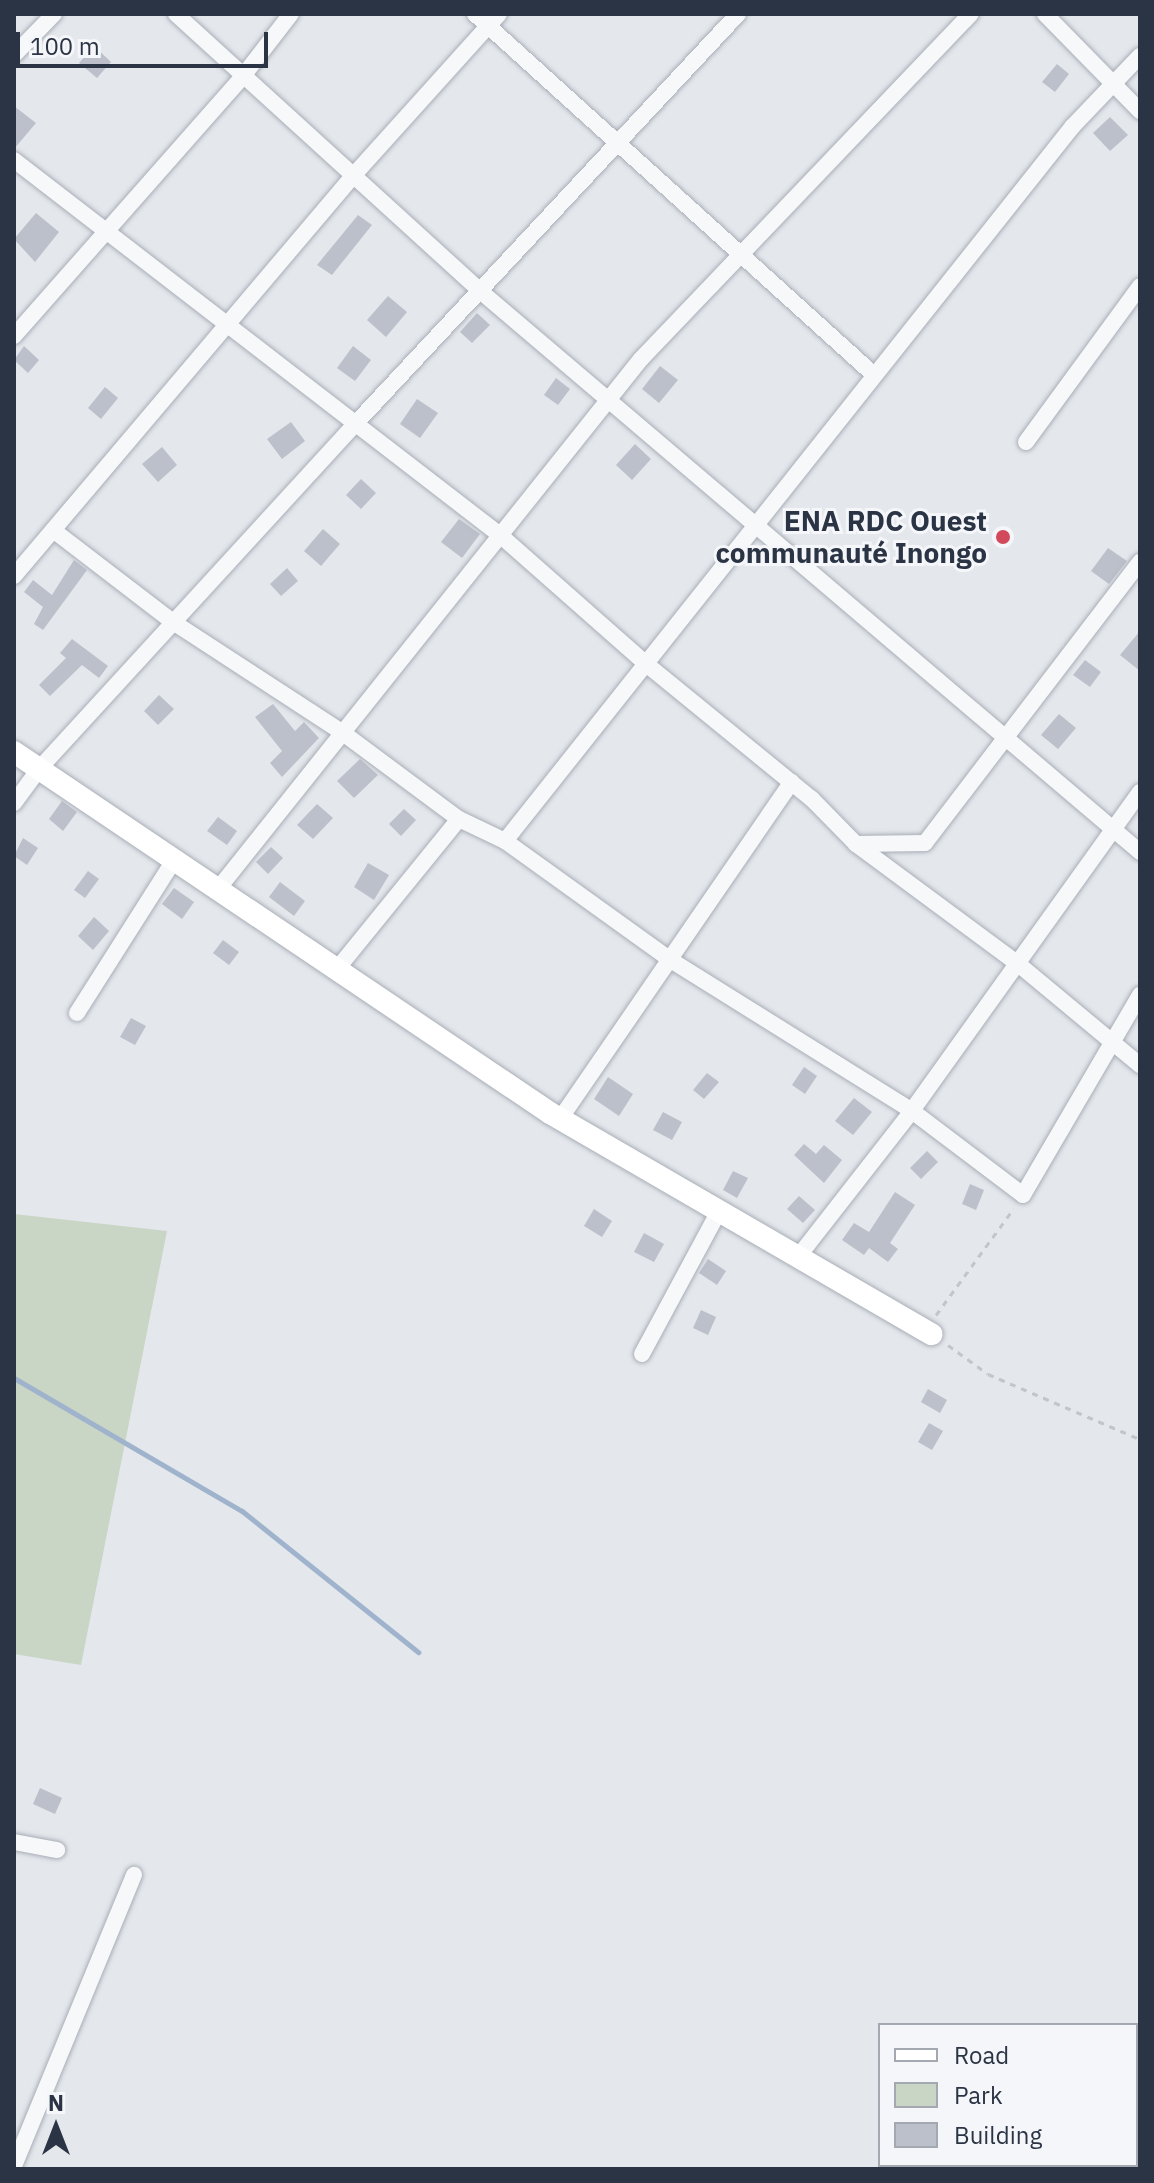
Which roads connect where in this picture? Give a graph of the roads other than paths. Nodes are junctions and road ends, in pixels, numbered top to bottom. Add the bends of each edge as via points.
1 (54, 14) edge
2 (176, 14) edge
3 (291, 14) edge
4 (475, 14) edge
5 (499, 14) edge
6 (738, 14) edge
7 (971, 14) edge
8 (1045, 14) edge
9 (488, 28) junction
10 (14, 55) edge
11 (1140, 56) edge
12 (243, 76) junction
13 (1114, 84) junction
14 (1140, 111) edge
15 (619, 141) junction
16 (14, 160) edge
17 (353, 176) junction
18 (107, 230) junction
19 (742, 253) junction
20 (1140, 286) edge
21 (479, 290) junction
22 (226, 326) junction
23 (14, 336) edge
24 (873, 374) junction
25 (607, 401) junction
26 (357, 422) junction
27 (1026, 442) dead end
28 (753, 527) junction
29 (53, 530) junction
30 (500, 535) junction
31 (1140, 563) edge
32 (14, 576) edge
33 (173, 622) junction
34 (645, 663) junction
35 (343, 733) junction
36 (1006, 738) junction
37 (14, 752) edge
38 (39, 769) junction
39 (792, 782) junction
40 (1140, 792) edge
41 (14, 803) edge
42 (459, 819) junction
43 (1112, 829) junction
44 (505, 841) junction
45 (856, 844) junction
46 (1140, 852) edge
47 (174, 860) junction
48 (218, 889) junction
49 (669, 959) junction
50 (1017, 963) junction
51 (337, 969) junction
52 (1140, 995) edge
53 (77, 1013) dead end
54 (1110, 1041) junction
55 (1140, 1065) edge
56 (912, 1111) junction
57 (560, 1119) junction
58 (719, 1211) junction
59 (798, 1257) junction
60 (928, 1332) road end
61 (642, 1354) dead end
62 (15, 1844) edge
63 (57, 1850) dead end
64 (134, 1875) dead end
65 (14, 2166) edge

1 - 10 street
2 - 12 street
3 - 12 street
4 - 9 street
5 - 9 street
6 - 15 street
7 - 19 street
8 - 13 street
9 - 15 street
9 - 17 street
11 - 13 street
12 - 17 street
12 - 18 street
13 - 14 street
13 - 24 street via 1073,126
15 - 19 street
15 - 21 street
16 - 18 street
17 - 21 street
17 - 22 street
18 - 22 street
18 - 23 street
19 - 24 street
19 - 25 street
20 - 27 street
21 - 25 street
21 - 26 street
22 - 26 street
22 - 29 street
24 - 28 street
25 - 28 street
25 - 30 street
26 - 30 street
26 - 33 street
28 - 34 street
28 - 36 street
29 - 32 street
29 - 33 street
30 - 34 street
30 - 35 street
31 - 36 street
33 - 35 street
33 - 38 street
34 - 39 street
34 - 44 street
35 - 42 street
35 - 48 street
36 - 43 street
36 - 45 street via 925,843
37 - 38 street
38 - 41 street
38 - 47 street
39 - 45 street
39 - 49 street
40 - 43 street
42 - 44 street
42 - 51 street
43 - 46 street
43 - 50 street
44 - 49 street
45 - 50 street
47 - 48 street
47 - 53 street
48 - 51 street
49 - 56 street
49 - 57 street
50 - 54 street
50 - 56 street
51 - 57 street
52 - 54 street
54 - 55 street
54 - 56 street via 1043,1168 1023,1195
56 - 59 street
57 - 58 street
58 - 59 street
58 - 61 street
59 - 60 street
62 - 63 street
64 - 65 street

